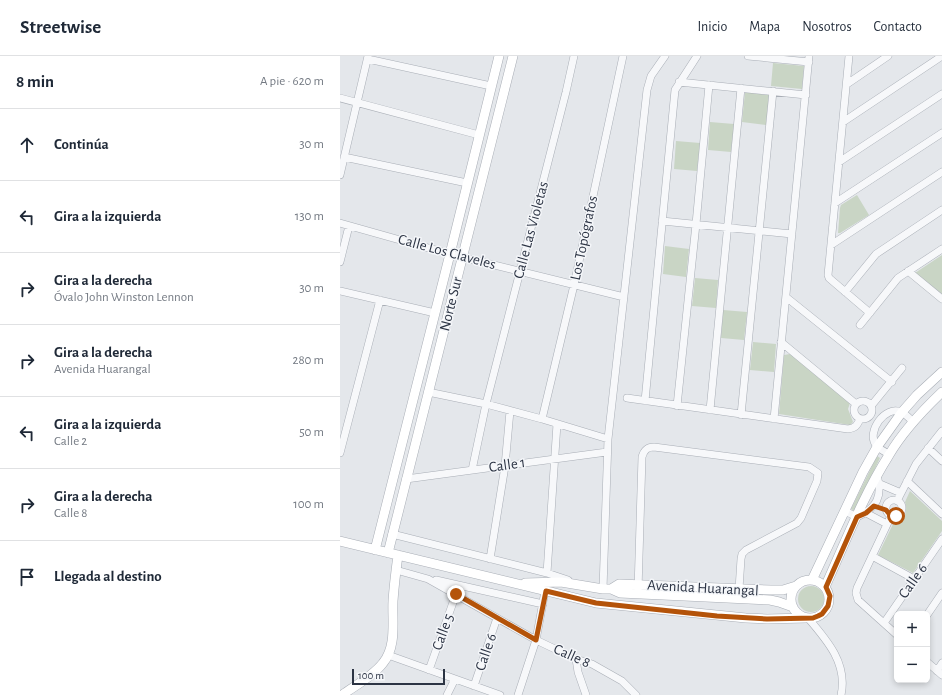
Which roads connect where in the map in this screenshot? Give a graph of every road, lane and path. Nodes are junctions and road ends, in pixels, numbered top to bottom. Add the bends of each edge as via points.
1 (498, 56) edge
2 (513, 56) edge
3 (574, 56) edge
4 (623, 56) edge
5 (665, 56) edge
6 (697, 56) edge
7 (748, 56) edge
8 (849, 56) edge
9 (888, 56) edge
10 (942, 56) edge
11 (368, 57) edge
12 (809, 59) edge
13 (679, 82) junction
14 (847, 84) junction
15 (709, 85) junction
16 (491, 86) junction
17 (741, 88) junction
18 (773, 91) junction
19 (806, 94) junction
20 (942, 94) edge
21 (340, 98) edge
22 (357, 103) junction
23 (843, 122) junction
24 (942, 133) edge
25 (478, 135) junction
26 (344, 157) junction
27 (839, 162) junction
28 (942, 172) edge
29 (340, 175) edge
30 (467, 183) junction
31 (835, 203) junction
32 (942, 210) edge
33 (662, 221) junction
34 (340, 223) edge
35 (696, 224) junction
36 (349, 226) junction
37 (728, 228) junction
38 (759, 231) junction
39 (792, 234) junction
40 (831, 245) junction
41 (942, 249) edge
42 (450, 254) junction
43 (463, 257) junction
44 (340, 262) edge
45 (520, 271) junction
46 (908, 272) junction
47 (574, 285) junction
48 (340, 291) edge
49 (845, 292) junction
50 (786, 296) junction
51 (624, 297) junction
52 (380, 300) junction
53 (942, 300) edge
54 (435, 313) junction
55 (870, 313) junction
56 (860, 325) dead end
57 (781, 342) junction
58 (902, 368) dead end
59 (942, 372) edge
60 (892, 382) junction
61 (428, 392) junction
62 (942, 392) edge
63 (627, 398) dead end
64 (645, 401) junction
65 (486, 404) junction
66 (856, 404) junction
67 (677, 406) junction
68 (872, 408) junction
69 (710, 410) junction
70 (510, 411) junction
71 (902, 412) junction
72 (741, 415) junction
73 (882, 417) junction
74 (542, 419) junction
75 (774, 419) junction
76 (862, 419) junction
77 (913, 422) junction
78 (557, 424) junction
79 (875, 426) junction
80 (942, 431) edge
81 (608, 440) junction
82 (877, 446) junction
83 (928, 448) junction
84 (607, 452) junction
85 (340, 453) edge
86 (889, 454) junction
87 (555, 459) junction
88 (942, 461) edge
89 (505, 466) junction
90 (472, 470) junction
91 (877, 475) junction
92 (406, 479) junction
93 (907, 482) junction
94 (880, 484) junction
95 (901, 493) junction
96 (879, 496) junction
97 (894, 501) junction
98 (874, 506) junction
99 (845, 511) junction
100 (866, 513) junction
101 (889, 513) junction
102 (942, 514) edge
103 (857, 517) junction
104 (887, 524) junction
105 (835, 532) junction
106 (392, 534) junction
107 (848, 537) junction
108 (942, 539) edge
109 (340, 541) edge
110 (375, 550) junction
111 (388, 553) junction
112 (398, 555) junction
113 (872, 556) junction
114 (490, 559) junction
115 (396, 570) junction
116 (547, 573) junction
117 (428, 579) junction
118 (914, 579) junction
119 (812, 580) junction
120 (520, 584) junction
121 (579, 584) junction
122 (796, 586) junction
123 (826, 587) junction
124 (607, 589) junction
125 (638, 589) junction
126 (739, 589) junction
127 (546, 591) junction
128 (942, 593) edge
129 (456, 594) junction
130 (543, 604) junction
131 (793, 607) junction
132 (930, 611) edge
133 (497, 618) junction
134 (807, 618) junction
135 (884, 623) junction
136 (894, 632) edge
137 (536, 640) junction
138 (388, 655) junction
139 (576, 659) junction
140 (942, 663) edge
141 (930, 665) edge
142 (429, 670) junction
143 (939, 673) edge
144 (455, 679) junction
145 (474, 686) junction
146 (342, 695) edge
147 (447, 695) edge
148 (500, 695) edge
149 (518, 695) edge
150 (586, 695) edge
151 (636, 695) edge
152 (841, 695) edge

1 - 16 street, Norte Sur
2 - 43 street, Norte Sur
3 - 45 street, Calle Las Violetas
4 - 47 street, Los Topógrafos
5 - 51 street via 652,76 647,90
6 - 13 street
7 - 12 street
8 - 14 street
9 - 14 street
10 - 23 street
11 - 16 street
11 - 22 street
12 - 19 street
13 - 15 street
13 - 33 street via 675,90
14 - 23 street
15 - 17 street
15 - 35 street
16 - 25 street, Norte Sur
17 - 18 street
17 - 37 street
18 - 19 street
18 - 38 street
19 - 39 street
20 - 27 street
21 - 22 street
22 - 25 street
22 - 26 street
23 - 27 street
24 - 31 street
25 - 30 street, Norte Sur
26 - 29 street
26 - 30 street
27 - 31 street
28 - 40 street
30 - 42 street, Norte Sur
31 - 40 street
32 - 49 street via 876,254
33 - 35 street
33 - 64 street
34 - 36 street, Calle Los Claveles
35 - 37 street
35 - 67 street
36 - 42 street, Calle Los Claveles
36 - 44 street
37 - 38 street
37 - 69 street
38 - 39 street
38 - 72 street
39 - 50 street
40 - 49 street via 828,275
41 - 46 street
42 - 43 street, Calle Los Claveles
42 - 54 street, Norte Sur
43 - 45 street, Calle Los Claveles
43 - 61 street, Norte Sur
45 - 47 street, Calle Los Claveles
45 - 65 street, Calle Las Violetas
46 - 53 street
46 - 55 street via 898,278
47 - 51 street, Calle Los Claveles
47 - 74 street, Los Topógrafos
48 - 52 street
49 - 55 street
50 - 57 street
50 - 60 street
51 - 81 street
52 - 54 street
52 - 85 street
54 - 110 street, Norte Sur
55 - 56 street
57 - 66 street
57 - 75 street
58 - 60 street
59 - 71 street
60 - 68 street
61 - 65 street
61 - 92 street, Norte Sur
62 - 77 street
63 - 64 street
64 - 67 street
65 - 70 street
65 - 90 street, Calle Las Violetas
66 - 68 street via 860,401 868,402
66 - 76 street via 853,409 855,415
67 - 69 street
68 - 73 street
68 - 76 street via 870,416
69 - 72 street
70 - 74 street
70 - 89 street
71 - 73 street via 894,411
71 - 77 street
71 - 82 street
72 - 75 street
73 - 79 street
74 - 78 street
75 - 76 street via 848,429 854,428
76 - 79 street
77 - 86 street
78 - 81 street
78 - 87 street
79 - 82 street via 873,440
80 - 83 street
81 - 84 street
82 - 86 street
82 - 99 street
83 - 88 street
83 - 93 street
84 - 87 street, Calle 1
84 - 124 street
86 - 91 street
87 - 89 street, Calle 1
87 - 116 street
89 - 90 street, Calle 1
89 - 114 street
90 - 92 street, Calle 1
91 - 94 street
91 - 103 street
92 - 106 street, Norte Sur
93 - 95 street
93 - 102 street
94 - 95 street
94 - 96 street
95 - 97 street
96 - 97 street
96 - 98 street
97 - 101 street via 887,504
97 - 101 street via 902,507 901,511 896,516
98 - 100 street
98 - 101 street
99 - 103 street
99 - 105 street
100 - 103 street
100 - 104 street
101 - 104 street
103 - 107 street
104 - 113 street
105 - 107 street
105 - 119 street
106 - 111 street, Norte Sur
106 - 114 street
107 - 123 street
108 - 118 street, Calle 6
109 - 110 street, Avenida Huarangal
110 - 111 street, Avenida Huarangal
111 - 112 street, Avenida Huarangal
112 - 115 street
112 - 120 street, Avenida Huarangal
113 - 118 street
113 - 135 street via 856,593 858,600
114 - 116 street
115 - 117 street, Calle 8
115 - 138 street via 393,637
116 - 121 street
117 - 129 street, Calle 8
117 - 130 street
118 - 135 street, Calle 6
119 - 122 street
119 - 123 street
120 - 121 street, Avenida Huarangal via 550,581
120 - 127 street, Avenida Huarangal
121 - 124 street, Avenida Huarangal
122 - 126 street, Avenida Huarangal via 777,590
122 - 131 street via 792,596
123 - 134 street via 830,596 828,606 822,614
124 - 125 street, Avenida Huarangal via 620,593
125 - 126 street, Avenida Huarangal
125 - 126 street via 642,457 646,449 654,447 802,466 814,469 818,473 817,481 797,523 742,554
125 - 131 street, Avenida Huarangal via 770,600
127 - 130 street
127 - 134 street, Avenida Huarangal via 596,603 717,616
128 - 132 street
129 - 133 street, Calle 8
129 - 142 street, Calle 5
130 - 137 street
131 - 134 street via 796,612
133 - 137 street, Calle 8
133 - 145 street, Calle 6
134 - 152 street via 831,647 841,668
135 - 136 street
137 - 139 street, Calle 8
137 - 149 street
138 - 142 street
138 - 146 street via 376,671
139 - 150 street
139 - 151 street, Calle 8 via 592,664 622,681
140 - 143 street
141 - 143 street
142 - 144 street
144 - 145 street
144 - 147 street
145 - 148 street

